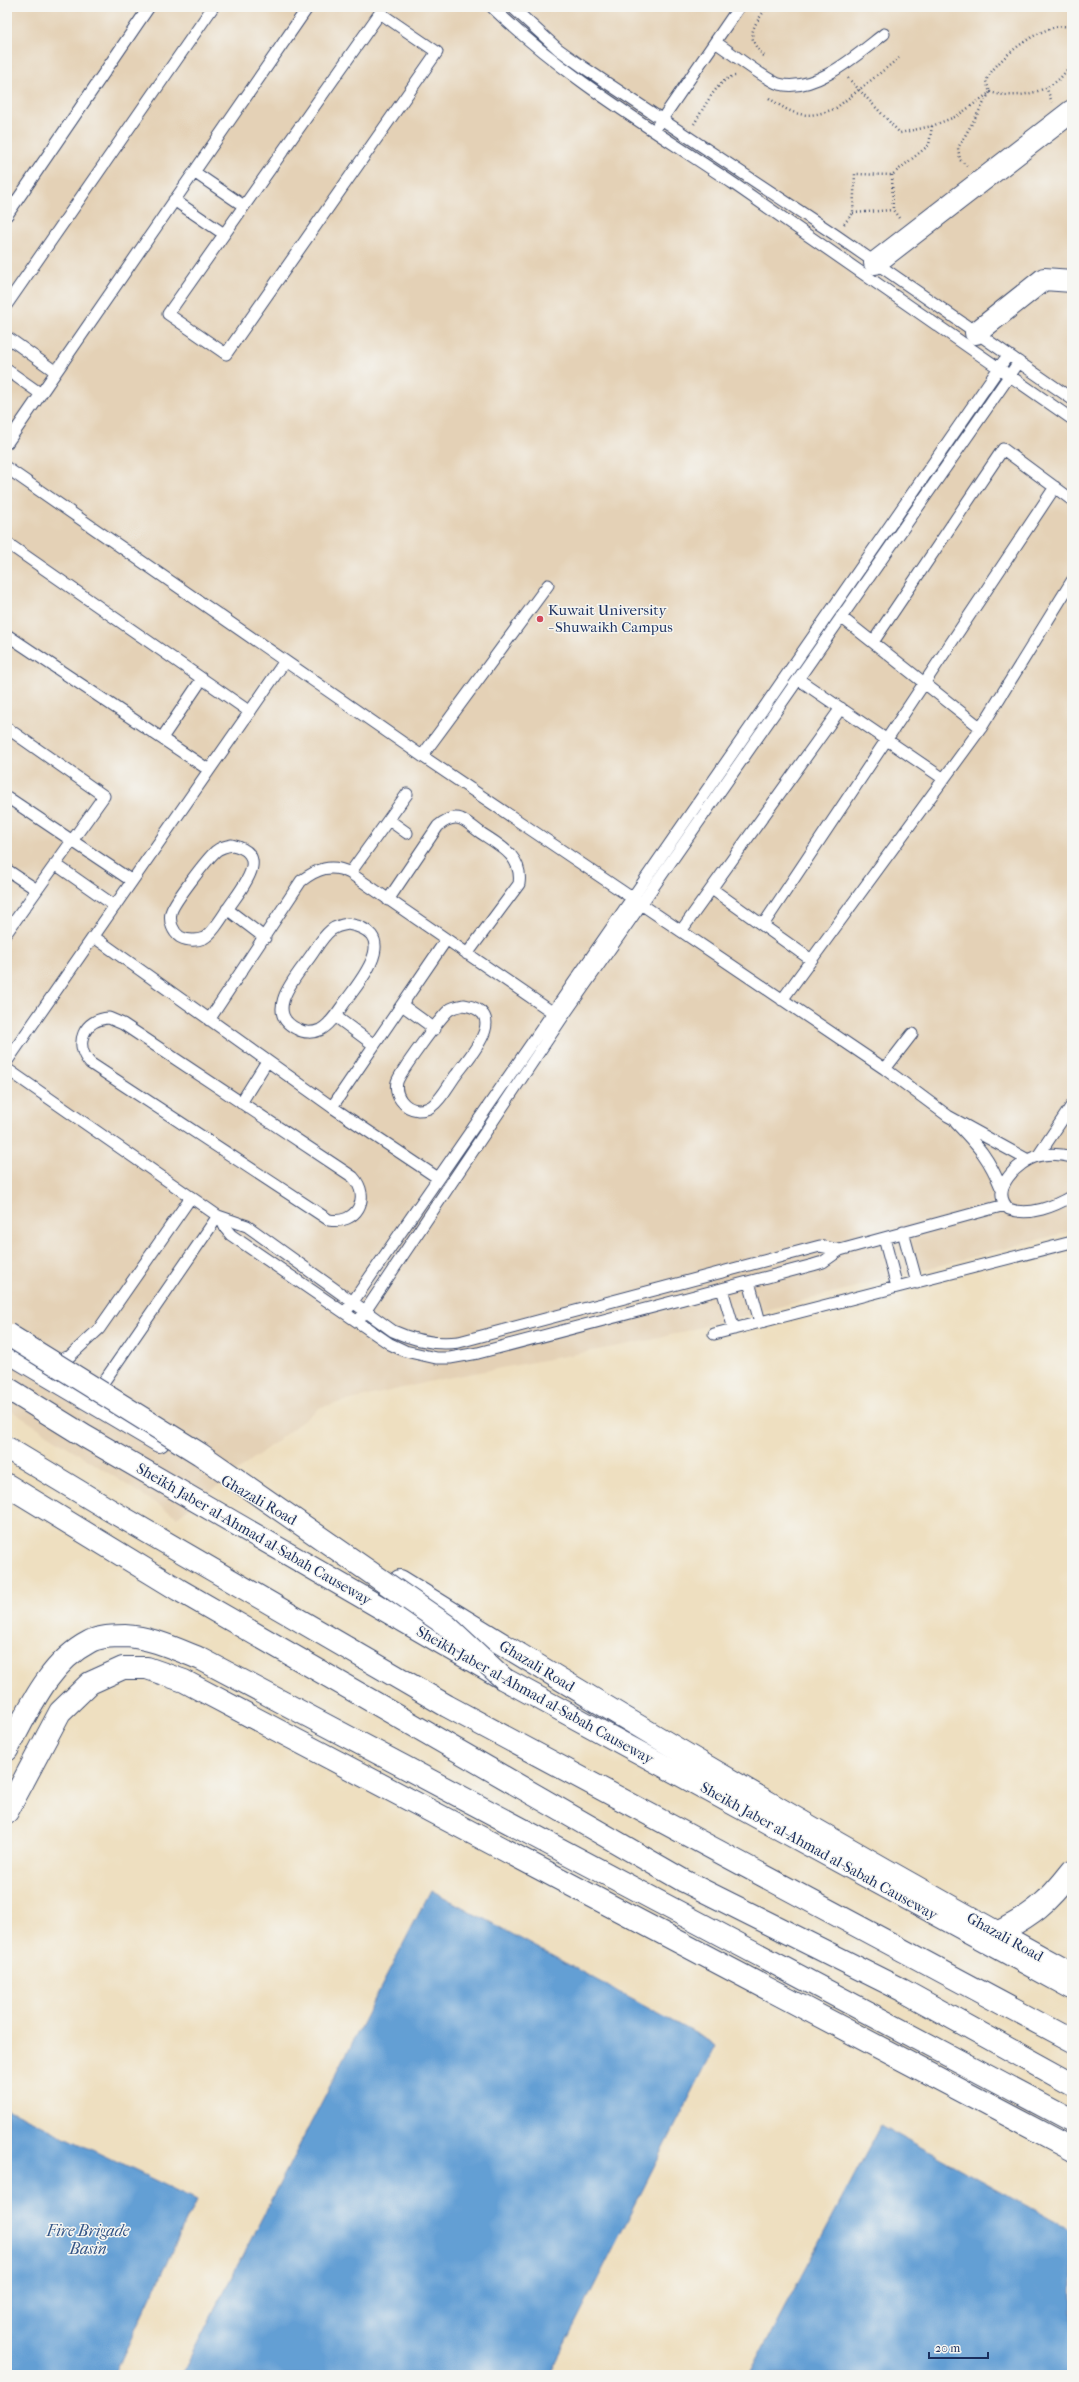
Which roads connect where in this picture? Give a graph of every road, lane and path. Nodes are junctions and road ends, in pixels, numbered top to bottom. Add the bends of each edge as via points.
1 (149, 7) edge
2 (213, 7) edge
3 (308, 7) edge
4 (492, 7) edge
5 (512, 7) edge
6 (739, 7) edge
7 (767, 7) edge
8 (1072, 28) edge
9 (884, 34) dead end
10 (715, 42) junction
11 (770, 60) dead end
12 (1072, 64) edge
13 (839, 68) junction
14 (990, 92) junction
15 (1072, 111) edge
16 (662, 118) junction
17 (932, 126) junction
18 (655, 130) junction
19 (194, 172) junction
20 (892, 175) junction
21 (983, 179) junction
22 (174, 200) junction
23 (244, 206) junction
24 (7, 215) edge
25 (224, 234) junction
26 (875, 263) junction
27 (1072, 281) edge
28 (7, 304) edge
29 (976, 333) junction
30 (7, 337) edge
31 (1008, 355) junction
32 (1019, 362) junction
33 (999, 368) junction
34 (7, 370) edge
35 (56, 372) junction
36 (1009, 376) junction
37 (41, 394) junction
38 (1072, 399) edge
39 (1072, 419) edge
40 (7, 443) edge
41 (7, 468) edge
42 (1055, 487) junction
43 (1072, 500) edge
44 (7, 543) edge
45 (1072, 581) edge
46 (548, 585) dead end
47 (841, 617) junction
48 (7, 635) edge
49 (873, 642) junction
50 (285, 661) junction
51 (202, 679) junction
52 (798, 679) junction
53 (925, 684) junction
54 (841, 708) junction
55 (250, 712) junction
56 (7, 728) edge
57 (981, 728) junction
58 (162, 738) junction
59 (886, 739) junction
60 (422, 756) junction
61 (209, 770) junction
62 (944, 779) junction
63 (407, 794) dead end
64 (7, 797) edge
65 (389, 820) junction
66 (407, 833) dead end
67 (72, 840) junction
68 (55, 864) junction
69 (7, 870) edge
70 (350, 872) junction
71 (132, 881) junction
72 (712, 888) junction
73 (37, 890) junction
74 (631, 897) junction
75 (388, 900) junction
76 (642, 904) junction
77 (115, 906) junction
78 (227, 909) junction
79 (763, 925) junction
80 (8, 929) edge
81 (681, 931) junction
82 (94, 937) junction
83 (266, 938) junction
84 (446, 940) junction
85 (467, 954) junction
86 (810, 959) junction
87 (782, 1000) junction
88 (402, 1005) junction
89 (335, 1016) junction
90 (557, 1016) junction
91 (209, 1020) junction
92 (435, 1029) junction
93 (912, 1034) dead end
94 (374, 1046) junction
95 (7, 1061) edge
96 (267, 1061) junction
97 (7, 1069) edge
98 (885, 1069) junction
99 (241, 1103) junction
100 (1072, 1105) edge
101 (332, 1107) junction
102 (948, 1116) junction
103 (1072, 1157) edge
104 (1033, 1158) junction
105 (438, 1178) junction
106 (1002, 1190) junction
107 (1072, 1196) edge
108 (191, 1197) junction
109 (1005, 1205) junction
110 (220, 1218) junction
111 (903, 1232) junction
112 (884, 1238) junction
113 (1072, 1242) edge
114 (840, 1250) junction
115 (749, 1282) junction
116 (917, 1283) junction
117 (897, 1287) junction
118 (722, 1289) junction
119 (352, 1301) junction
120 (366, 1311) junction
121 (345, 1312) junction
122 (358, 1322) junction
123 (760, 1322) junction
124 (734, 1329) junction
125 (7, 1334) edge
126 (714, 1334) dead end
127 (7, 1351) edge
128 (33, 1367) junction
129 (7, 1388) edge
130 (91, 1400) junction
131 (7, 1448) edge
132 (7, 1484) edge
133 (504, 1679) junction
134 (7, 1750) edge
135 (7, 1812) edge
136 (1072, 1872) edge
137 (997, 1933) junction
138 (1072, 1974) edge
139 (1072, 1988) edge
140 (1072, 2041) edge
141 (1072, 2084) edge
142 (1072, 2121) edge
143 (1072, 2149) edge

1 - 24 lane
2 - 28 lane
3 - 19 lane
4 - 18 lane via 560,66
5 - 16 lane via 558,49
6 - 10 lane
7 - 11 path via 754,26 752,39 755,47
8 - 14 path via 1052,28 1015,48 989,73 986,81
9 - 13 lane
10 - 13 lane via 778,84 794,86 816,80
10 - 16 lane
12 - 14 path via 1058,80 1042,89 1002,96
13 - 17 path via 900,133
14 - 17 path via 957,116
14 - 21 path via 958,148 960,160
15 - 21 main road
16 - 18 lane
16 - 26 lane
17 - 20 path via 929,145
18 - 33 lane
19 - 22 lane
19 - 23 lane
20 - 20 path via 893,210 853,213 855,174
21 - 26 main road
22 - 25 lane
22 - 35 lane
23 - 25 lane
23 - 25 lane via 380,13 437,52 226,354 168,314
26 - 29 lane
27 - 29 main road via 1044,279
29 - 31 lane
30 - 35 lane
31 - 32 lane
31 - 33 lane
32 - 36 lane
32 - 38 lane
33 - 36 lane
33 - 74 lane
34 - 37 lane
35 - 37 lane
36 - 39 lane
36 - 47 lane
37 - 40 lane
41 - 50 lane
42 - 43 lane
42 - 49 lane via 1002,449
42 - 53 lane
44 - 51 lane
45 - 57 lane
46 - 60 lane
47 - 49 lane
47 - 52 lane
48 - 58 lane
49 - 53 lane
50 - 55 lane
50 - 60 lane
51 - 55 lane
51 - 58 lane
52 - 54 lane
52 - 76 lane
53 - 57 lane
53 - 59 lane
54 - 59 lane
54 - 72 lane
55 - 61 lane
56 - 67 lane via 104,796
57 - 62 lane
58 - 61 lane
59 - 62 lane
59 - 79 lane
60 - 74 lane
61 - 71 lane
62 - 86 lane
63 - 65 lane
64 - 67 lane
65 - 66 lane
65 - 70 lane
67 - 68 lane
67 - 71 lane
68 - 73 lane
68 - 77 lane
69 - 73 lane
70 - 75 lane
70 - 83 lane via 325,867 301,881
71 - 77 lane
72 - 79 lane
72 - 81 lane
73 - 80 lane
74 - 76 lane
74 - 90 lane
75 - 84 lane
75 - 85 lane via 442,823 461,819 510,853 518,865 520,877 519,884
76 - 81 lane
76 - 90 lane
77 - 82 lane
78 - 78 lane via 211,932 198,940 177,934 170,922 172,907 215,852 232,845 249,855 253,869 251,876
78 - 83 lane
79 - 86 lane
81 - 87 lane
82 - 91 lane
82 - 95 lane
83 - 91 lane
84 - 85 lane
84 - 88 lane
85 - 90 lane
86 - 87 lane
87 - 98 lane
88 - 92 lane
88 - 94 lane
89 - 89 lane via 321,1030 300,1031 293,1028 284,1016 282,1001 288,988 326,935 340,925 356,926 370,935 374,943 374,960
89 - 94 lane
90 - 105 lane
90 - 120 lane
91 - 96 lane
92 - 92 lane via 449,1010 464,1005 482,1015 486,1028 481,1042 437,1101 426,1109 412,1109 401,1101 396,1088 397,1081
93 - 98 lane
94 - 101 lane
96 - 99 lane
96 - 101 lane
97 - 108 lane
98 - 102 lane
99 - 99 lane via 116,1020 101,1019 88,1026 83,1033 82,1049 90,1063 322,1216 337,1221 353,1216 362,1196 361,1189 353,1177
100 - 104 lane
101 - 105 lane
102 - 104 lane
102 - 106 lane via 984,1152
103 - 104 lane via 1056,1154
104 - 106 lane via 1011,1175
105 - 119 lane
106 - 109 lane
107 - 109 lane via 1049,1207 1035,1210 1015,1211
108 - 110 lane
108 - 128 lane via 95,1334 70,1356
109 - 111 lane
110 - 119 lane via 247,1226
110 - 121 lane via 231,1234
110 - 130 lane
111 - 112 lane
111 - 116 lane
112 - 114 lane
112 - 117 lane
113 - 116 lane
114 - 115 lane via 823,1262
114 - 120 lane via 820,1246 445,1344 405,1337
115 - 118 lane
115 - 123 lane
116 - 117 lane
117 - 123 lane
118 - 122 lane via 478,1353 450,1358 422,1356 405,1351
118 - 124 lane
119 - 120 lane
119 - 121 lane
120 - 122 lane
121 - 122 lane
123 - 124 lane
124 - 126 lane
125 - 133 main road, bridge via 213,1463 446,1625
127 - 128 main road, Ghazali Road
128 - 130 main road, Ghazali Road
129 - 133 main road, Sheikh Jaber al-Ahmad al-Sabah Causeway, bridge via 86,1437
130 - 137 main road, Ghazali Road via 398,1580 556,1678
131 - 140 main road via 447,1706 991,2000
132 - 141 main road via 179,1590 684,1881 902,1990
133 - 139 main road, Sheikh Jaber al-Ahmad al-Sabah Causeway
134 - 142 main road via 38,1693 64,1658 90,1641 125,1636 162,1644 201,1659
135 - 143 main road via 60,1712 90,1683 123,1668 147,1668 184,1681
136 - 137 main road via 1054,1894 1027,1919
137 - 138 main road, Ghazali Road

